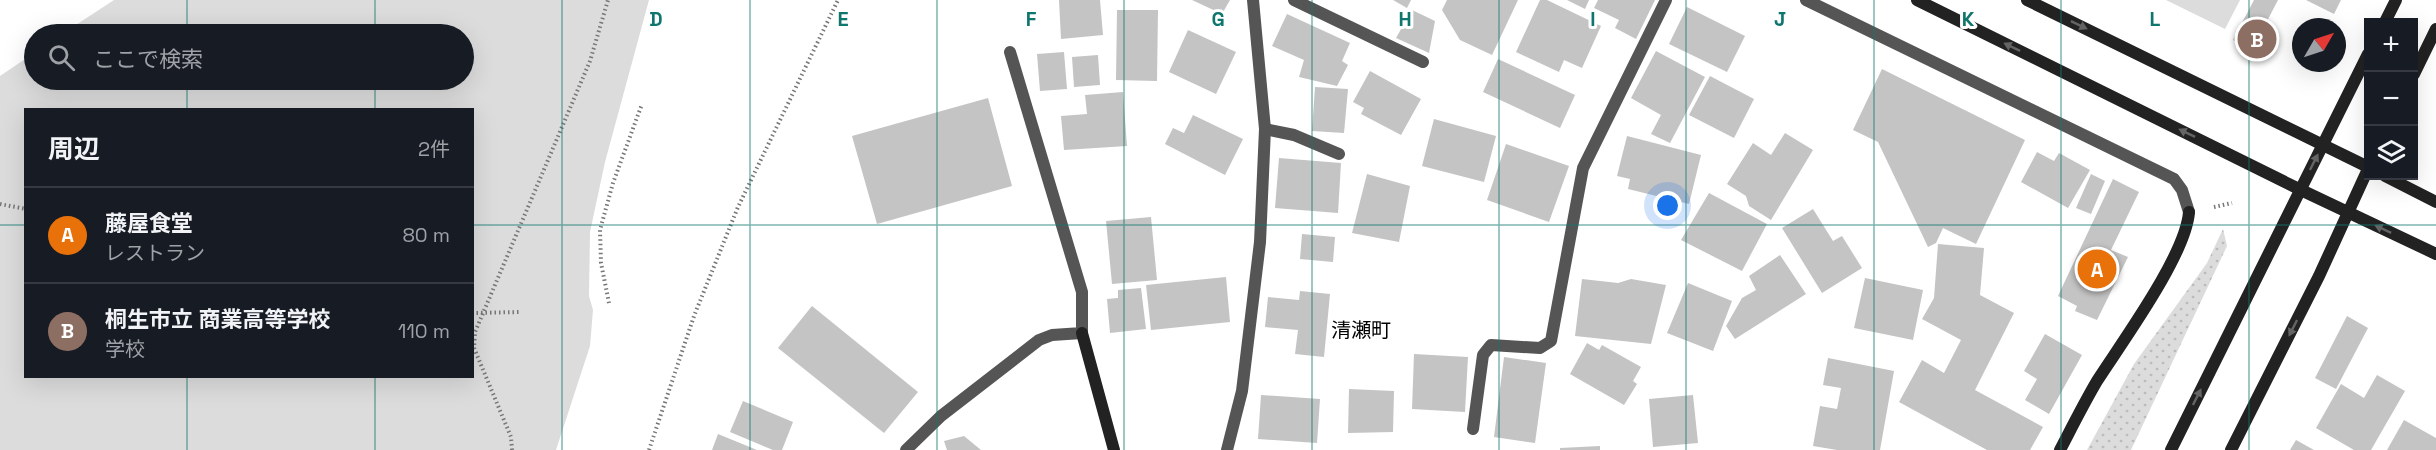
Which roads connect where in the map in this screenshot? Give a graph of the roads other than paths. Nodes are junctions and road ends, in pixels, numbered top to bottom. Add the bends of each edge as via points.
1 (1252, 0) edge
2 (1294, 0) edge
3 (1666, 0) edge
4 (1806, 0) edge
5 (1917, 0) edge
6 (2026, 0) edge
7 (2396, 0) edge
8 (2387, 18) edge
9 (2436, 29) edge
10 (1010, 52) dead end
11 (1423, 62) dead end
12 (2364, 62) edge
13 (2415, 72) edge
14 (1265, 129) junction
15 (2324, 143) junction
16 (1339, 154) dead end
17 (2364, 166) edge
18 (2364, 177) edge
19 (2393, 180) edge
20 (2301, 190) junction
21 (2436, 202) edge
22 (2349, 212) junction
23 (2436, 254) edge
24 (1082, 333) junction
25 (1473, 429) dead end
26 (906, 450) edge
27 (1114, 450) edge
28 (1227, 450) edge
29 (2060, 450) edge
30 (2171, 450) edge
31 (2231, 450) edge

1 - 14 street
2 - 11 street
3 - 25 street via 1583,168 1551,341 1540,348 1491,345 1483,356
4 - 29 street via 2174,179 2182,190 2189,212 2182,240
20 -> 5 street
6 -> 15 street
7 - 8 street
9 - 13 street
10 - 24 street via 1082,292
12 - 15 street
14 - 16 street via 1294,135
14 - 28 street via 1256,283 1242,391
15 - 17 street
20 -> 15 street
18 - 22 street
19 - 21 street
20 - 22 street
30 -> 20 street
23 -> 22 street
22 -> 31 street
24 - 26 street via 1039,340 941,416
24 - 27 street

